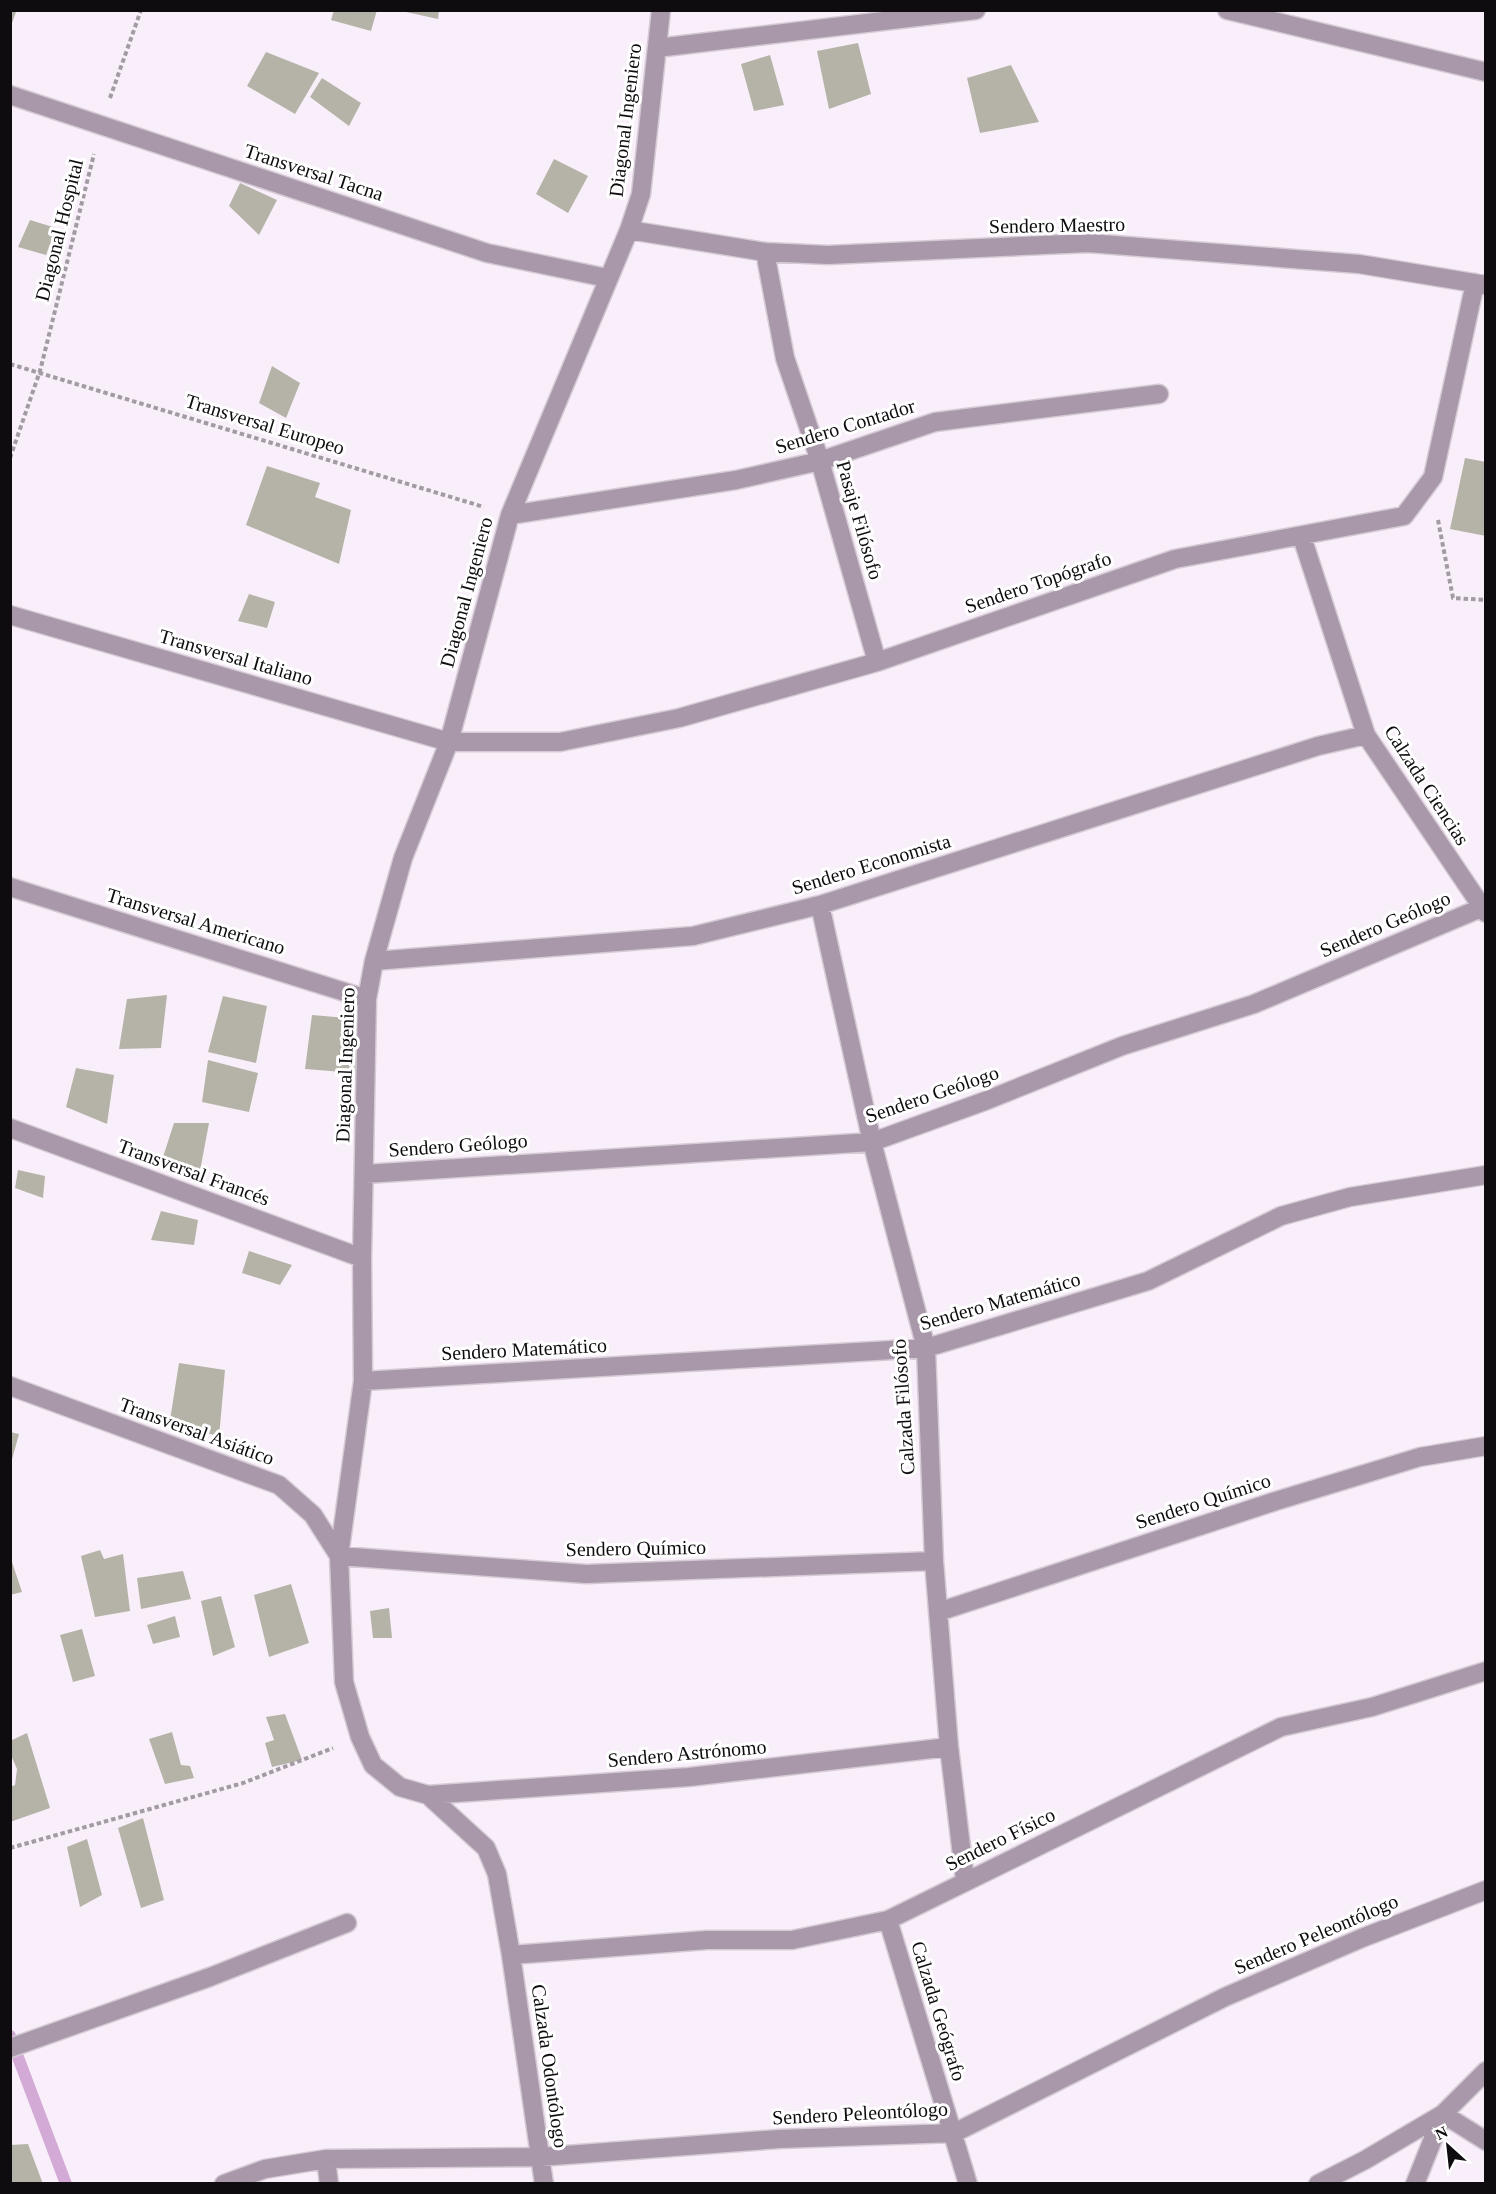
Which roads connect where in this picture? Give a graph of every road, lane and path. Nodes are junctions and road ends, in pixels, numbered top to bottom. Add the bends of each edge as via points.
1 (141, 10) edge
2 (661, 10) edge
3 (976, 10) edge
4 (1227, 10) edge
5 (657, 48) junction
6 (1485, 72) edge
7 (10, 95) edge
8 (101, 125) junction
9 (629, 230) junction
10 (765, 252) junction
11 (608, 278) junction
12 (1480, 284) edge
13 (10, 364) edge
14 (40, 371) junction
15 (1159, 394) dead end
16 (10, 458) edge
17 (820, 461) junction
18 (510, 515) junction
19 (1404, 516) junction
20 (1302, 537) junction
21 (1485, 600) edge
22 (10, 615) edge
23 (877, 662) junction
24 (1366, 735) junction
25 (449, 742) junction
26 (10, 887) edge
27 (820, 905) junction
28 (1483, 910) edge
29 (374, 961) junction
30 (367, 999) junction
31 (10, 1128) edge
32 (872, 1142) junction
33 (365, 1174) junction
34 (1485, 1175) edge
35 (362, 1258) junction
36 (926, 1348) junction
37 (363, 1381) junction
38 (10, 1386) edge
39 (1485, 1446) edge
40 (339, 1556) junction
41 (934, 1561) junction
42 (938, 1612) junction
43 (1485, 1671) edge
44 (360, 1737) junction
45 (949, 1747) junction
46 (428, 1795) junction
47 (10, 1848) edge
48 (965, 1880) junction
49 (1485, 1890) edge
50 (888, 1920) junction
51 (346, 1923) dead end
52 (511, 1955) junction
53 (10, 2048) edge
54 (1485, 2071) edge
55 (1443, 2114) junction
56 (954, 2133) junction
57 (1485, 2141) edge
58 (540, 2157) junction
59 (326, 2159) junction
60 (225, 2184) edge
61 (329, 2184) edge
62 (544, 2184) edge
63 (968, 2184) edge
64 (1318, 2184) edge
65 (1415, 2184) edge

1 - 8 path, Diagonal Hospital
2 - 5 street, Diagonal Ingeniero
3 - 5 street
4 - 6 street
5 - 9 street, Diagonal Ingeniero via 641,194
7 - 8 street, Transversal Tacna
8 - 11 street, Transversal Tacna via 487,254
8 - 14 path, Diagonal Hospital
9 - 10 street, Sendero Maestro
9 - 11 street, Diagonal Ingeniero
10 - 12 street, Sendero Maestro via 828,255 1088,243 1359,264
10 - 17 street, Pasaje Filósofo via 785,358
11 - 18 street, Diagonal Ingeniero
12 - 19 street via 1434,477
13 - 14 path, Transversal Europeo
14 - 16 path, Diagonal Hospital
14 - 18 path, Transversal Europeo
15 - 17 street, Sendero Contador via 935,422
17 - 18 street, Sendero Contador via 736,480
17 - 23 street, Pasaje Filósofo
18 - 25 street, Diagonal Ingeniero
19 - 20 street, Sendero Topógrafo
19 - 21 path via 1437,516 1453,598
20 - 23 street, Sendero Topógrafo via 1175,559
20 - 24 street, Calzada Ciencias
22 - 25 street, Transversal Italiano
23 - 25 street, Sendero Topógrafo via 680,718 560,742
24 - 27 street, Sendero Economista via 1318,746
24 - 28 street, Calzada Ciencias
25 - 29 street, Diagonal Ingeniero via 403,858
26 - 30 street, Transversal Americano
27 - 29 street, Sendero Economista via 693,936
27 - 32 street, Calzada Filósofo
28 - 32 street, Sendero Geólogo via 1254,1004 1122,1046
29 - 30 street, Diagonal Ingeniero
30 - 33 street, Diagonal Ingeniero
31 - 35 street, Transversal Francés
32 - 33 street, Sendero Geólogo
32 - 36 street, Calzada Filósofo
33 - 35 street, Diagonal Ingeniero
34 - 36 street, Sendero Matemático via 1350,1197 1281,1216 1148,1281
35 - 37 street, Diagonal Ingeniero
36 - 37 street, Sendero Matemático
36 - 41 street, Calzada Filósofo
37 - 40 street, Diagonal Ingeniero
38 - 40 street, Transversal Asiático via 279,1485 314,1515
39 - 42 street, Sendero Químico via 1420,1457
40 - 41 street, Sendero Químico via 586,1574
40 - 44 street, Diagonal Ingeniero via 344,1682
41 - 42 street, Calzada Filósofo
42 - 45 street, Calzada Filósofo
43 - 48 street, Sendero Físico via 1372,1707 1281,1727
44 - 46 street, Diagonal Ingeniero via 373,1765 400,1787
44 - 47 path via 243,1783
45 - 46 street, Sendero Astrónomo via 689,1777
45 - 48 street, Calzada Filósofo
46 - 52 street, Diagonal Ingeniero via 486,1848 497,1874
48 - 50 street, Sendero Físico
49 - 56 street, Sendero Peleontólogo via 1225,1996
50 - 52 street, Sendero Físico via 792,1940 706,1940
50 - 56 street, Calzada Geógrafo
51 - 53 street via 210,1977
52 - 58 street, Calzada Odontólogo
54 - 55 street
55 - 57 street
55 - 64 street
55 - 65 street
56 - 58 street, Sendero Peleontólogo via 779,2139
56 - 63 street, Calzada Geógrafo
58 - 59 street, Sendero Peleontólogo
58 - 62 street, Calzada Odontólogo
59 - 60 street, Sendero Peleontólogo via 265,2169
59 - 61 street

